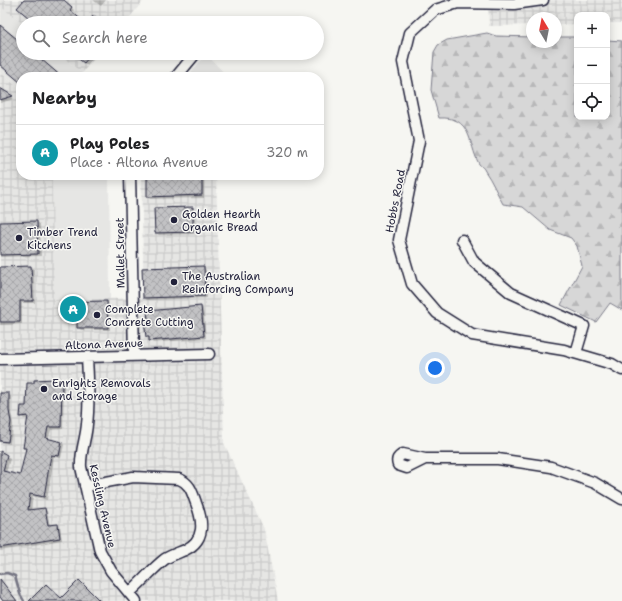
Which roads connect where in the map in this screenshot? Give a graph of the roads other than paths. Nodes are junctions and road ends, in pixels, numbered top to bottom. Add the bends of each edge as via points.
1 (542, 0) edge
2 (190, 60) edge
3 (180, 72) edge
4 (130, 180) edge
5 (462, 240) dead end
6 (576, 353) junction
7 (210, 354) dead end
8 (134, 355) junction
9 (87, 357) junction
10 (0, 359) edge
11 (622, 370) edge
12 (426, 459) dead end
13 (85, 486) junction
14 (622, 499) edge
15 (132, 597) edge

1 - 6 street, Hobbs Road via 514,4 458,3 435,10 410,33 403,62 419,141 399,240 412,284 437,313 472,335
2 - 3 street
4 - 8 street, Mallet Street
5 - 6 street via 474,262 511,293 584,326
6 - 11 street, Hobbs Road via 612,364
7 - 8 street, Altona Avenue
8 - 9 street, Altona Avenue
9 - 10 street, Altona Avenue
9 - 13 street, Kessling Avenue via 88,423 80,460
12 - 14 street via 498,459 551,467 595,483
13 - 15 street, Kessling Avenue via 100,551 110,571
13 - 15 street via 138,477 179,479 191,488 201,515 200,537 191,546 163,561

